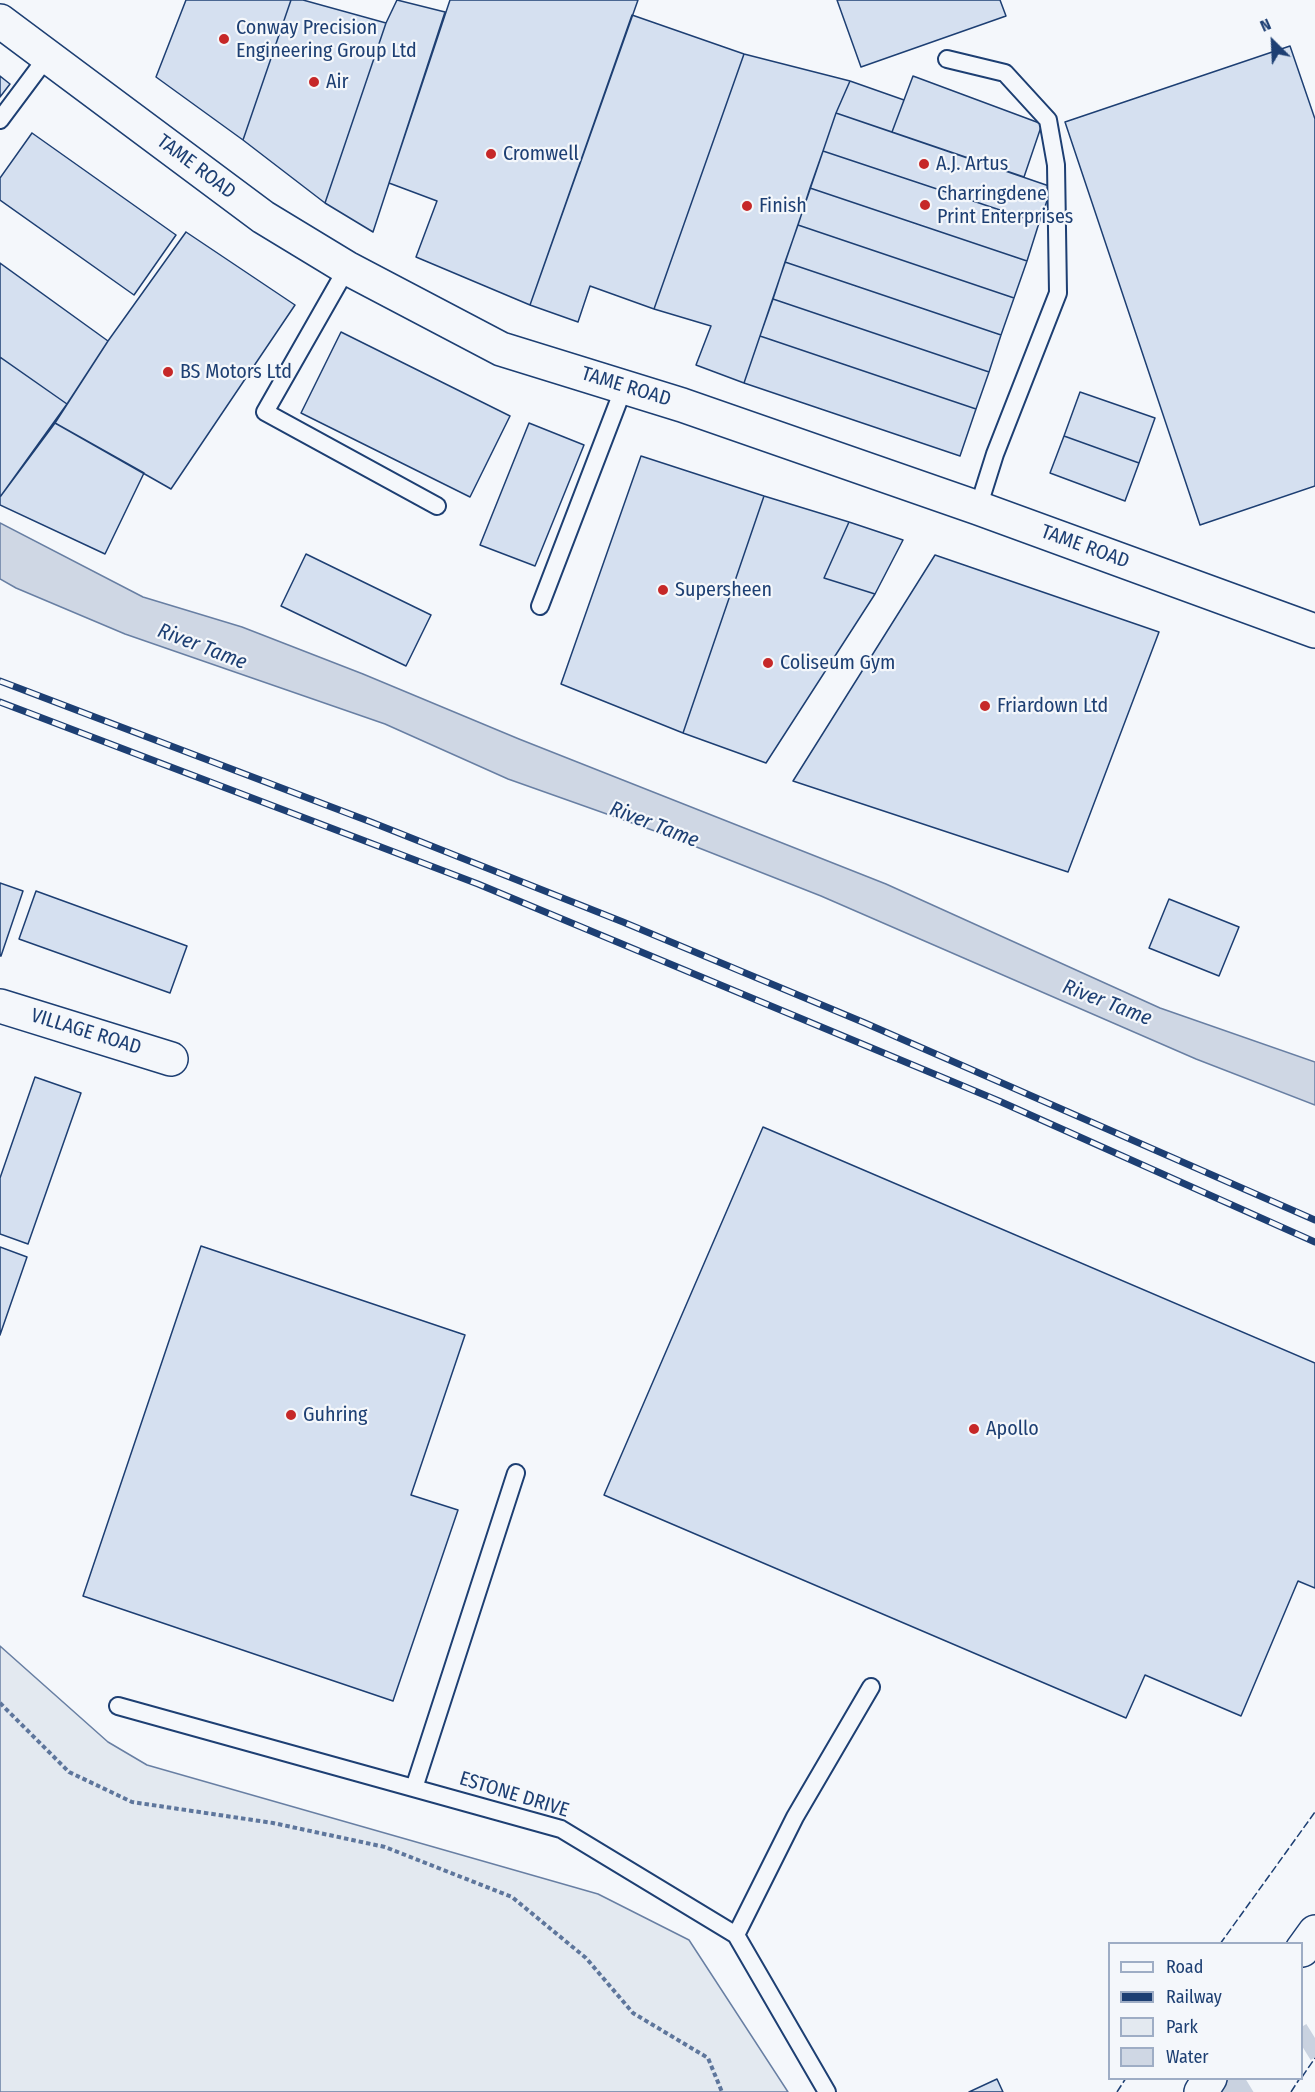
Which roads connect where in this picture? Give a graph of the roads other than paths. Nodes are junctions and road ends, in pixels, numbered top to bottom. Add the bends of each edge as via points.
1 (0, 21) edge
2 (47, 57) junction
3 (947, 59) dead end
4 (0, 120) edge
5 (347, 268) junction
6 (624, 387) junction
7 (437, 506) dead end
8 (978, 508) junction
9 (540, 606) dead end
10 (1315, 631) edge
11 (0, 1006) edge
12 (171, 1059) dead end
13 (516, 1473) dead end
14 (871, 1687) dead end
15 (118, 1706) dead end
16 (414, 1788) junction
17 (1315, 1932) edge
18 (736, 1935) junction
19 (1303, 1949) edge
20 (827, 2092) edge

1 - 2 main road, TAME ROAD
2 - 4 lane
2 - 5 main road, TAME ROAD via 263,217
3 - 8 lane via 1005,73 1048,120 1056,165 1058,293
5 - 6 main road, TAME ROAD via 501,349
5 - 7 lane via 265,412
6 - 8 main road, TAME ROAD
6 - 9 lane
8 - 10 main road, TAME ROAD
11 - 12 main road, VILLAGE ROAD
13 - 16 lane
14 - 18 lane via 795,1817
15 - 16 lane, ESTONE DRIVE
16 - 18 lane, ESTONE DRIVE via 561,1829
17 - 19 main road
18 - 20 lane, ESTONE DRIVE

